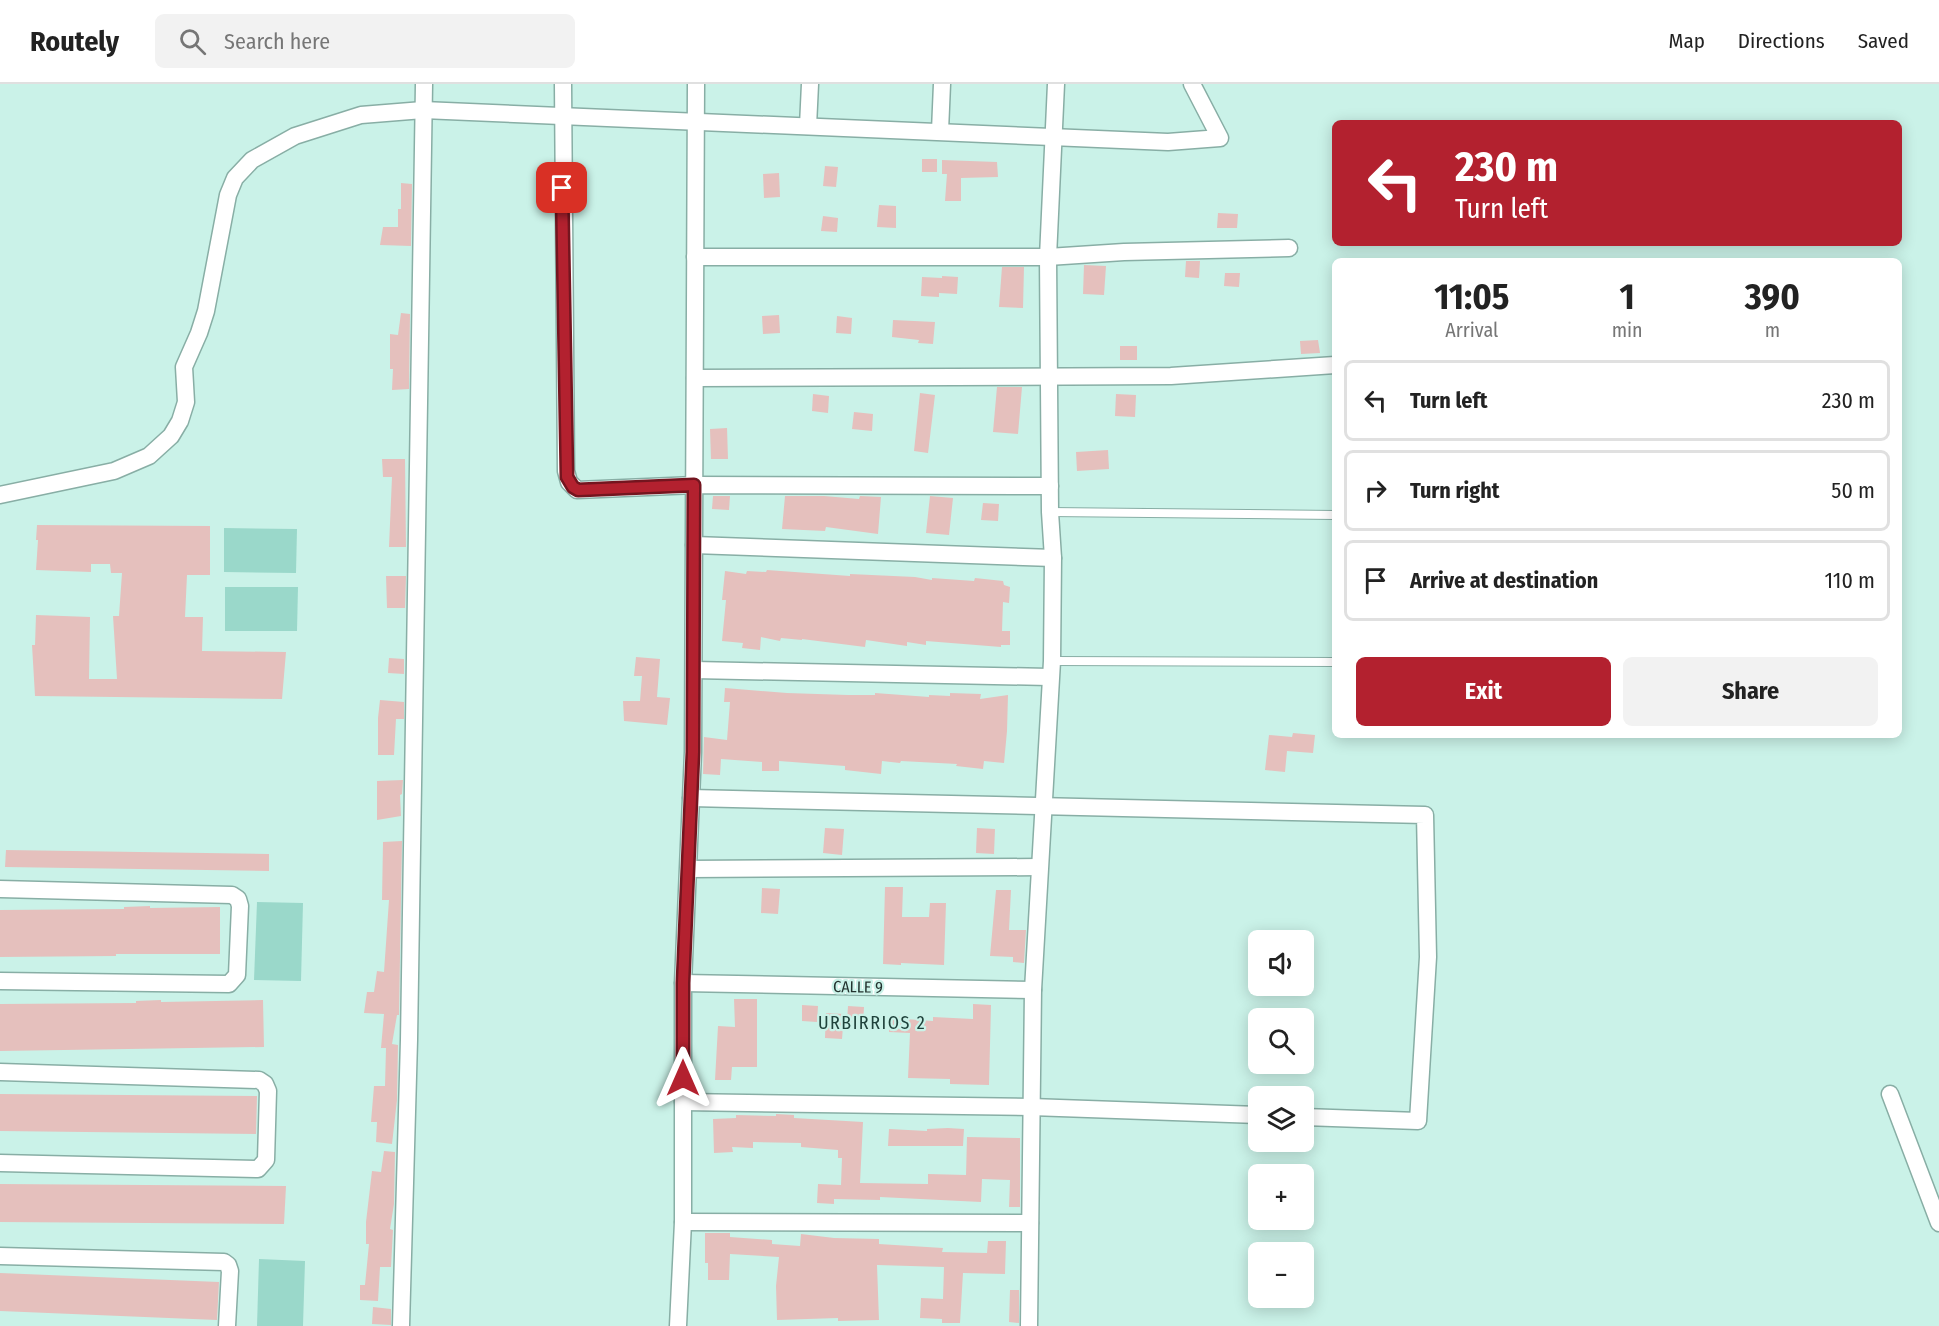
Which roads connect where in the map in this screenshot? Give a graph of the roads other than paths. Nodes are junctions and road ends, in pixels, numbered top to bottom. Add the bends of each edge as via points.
1 (424, 84) edge
2 (563, 84) edge
3 (696, 84) edge
4 (810, 84) edge
5 (942, 84) edge
6 (1056, 84) edge
7 (1192, 84) edge
8 (423, 111) junction
9 (562, 117) junction
10 (696, 122) junction
11 (808, 126) junction
12 (940, 131) junction
13 (1053, 136) junction
14 (1289, 248) dead end
15 (695, 257) junction
16 (1048, 257) junction
17 (1332, 365) edge
18 (1050, 377) junction
19 (695, 378) junction
20 (694, 485) junction
21 (1050, 486) junction
22 (0, 495) edge
23 (1050, 512) junction
24 (1332, 515) edge
25 (694, 545) junction
26 (1053, 558) junction
27 (1332, 662) edge
28 (1050, 669) junction
29 (694, 670) junction
30 (691, 798) junction
31 (1042, 806) junction
32 (1040, 867) junction
33 (689, 869) junction
34 (0, 889) edge
35 (0, 981) edge
36 (683, 983) junction
37 (1033, 990) junction
38 (0, 1072) edge
39 (1890, 1094) dead end
40 (683, 1102) junction
41 (1030, 1107) junction
42 (1248, 1115) edge
43 (1314, 1117) edge
44 (0, 1163) edge
45 (683, 1222) junction
46 (1030, 1223) junction
47 (1939, 1223) edge
48 (0, 1256) edge
49 (227, 1326) edge
50 (401, 1326) edge
51 (678, 1326) edge
52 (1029, 1326) edge

1 - 8 street
2 - 9 street
3 - 10 street
4 - 11 street
5 - 12 street
6 - 13 street
7 - 13 street via 1220,138 1168,142
8 - 9 street
8 - 22 street via 361,115 294,136 252,160 235,178 228,195 206,311 184,367 186,402 171,436 149,456 114,471
8 - 50 street
9 - 10 street
9 - 20 street via 567,477 578,490
10 - 11 street
10 - 15 street
11 - 12 street
12 - 13 street
13 - 16 street
14 - 16 street
15 - 16 street
15 - 19 street
16 - 18 street
17 - 18 street via 1171,376
18 - 19 street
18 - 21 street
19 - 20 street
20 - 21 street
20 - 25 street
21 - 23 street
23 - 24 lane
23 - 26 street
25 - 26 street
25 - 29 street
26 - 28 street
27 - 28 lane
28 - 29 street
28 - 31 street
29 - 30 street
30 - 31 street
30 - 33 street
31 - 32 street
31 - 43 street via 1425,815 1428,957 1418,1121
32 - 33 street
32 - 37 street
33 - 36 street
34 - 35 street via 232,895 240,906 237,975 229,984
36 - 37 street, CALLE 9
36 - 40 street
37 - 41 street
38 - 44 street via 259,1080 268,1091 266,1160 258,1169
39 - 47 street
40 - 41 street
40 - 45 street
41 - 42 street
41 - 46 street
45 - 46 street
45 - 51 street
46 - 52 street
48 - 49 street via 224,1262 230,1271

